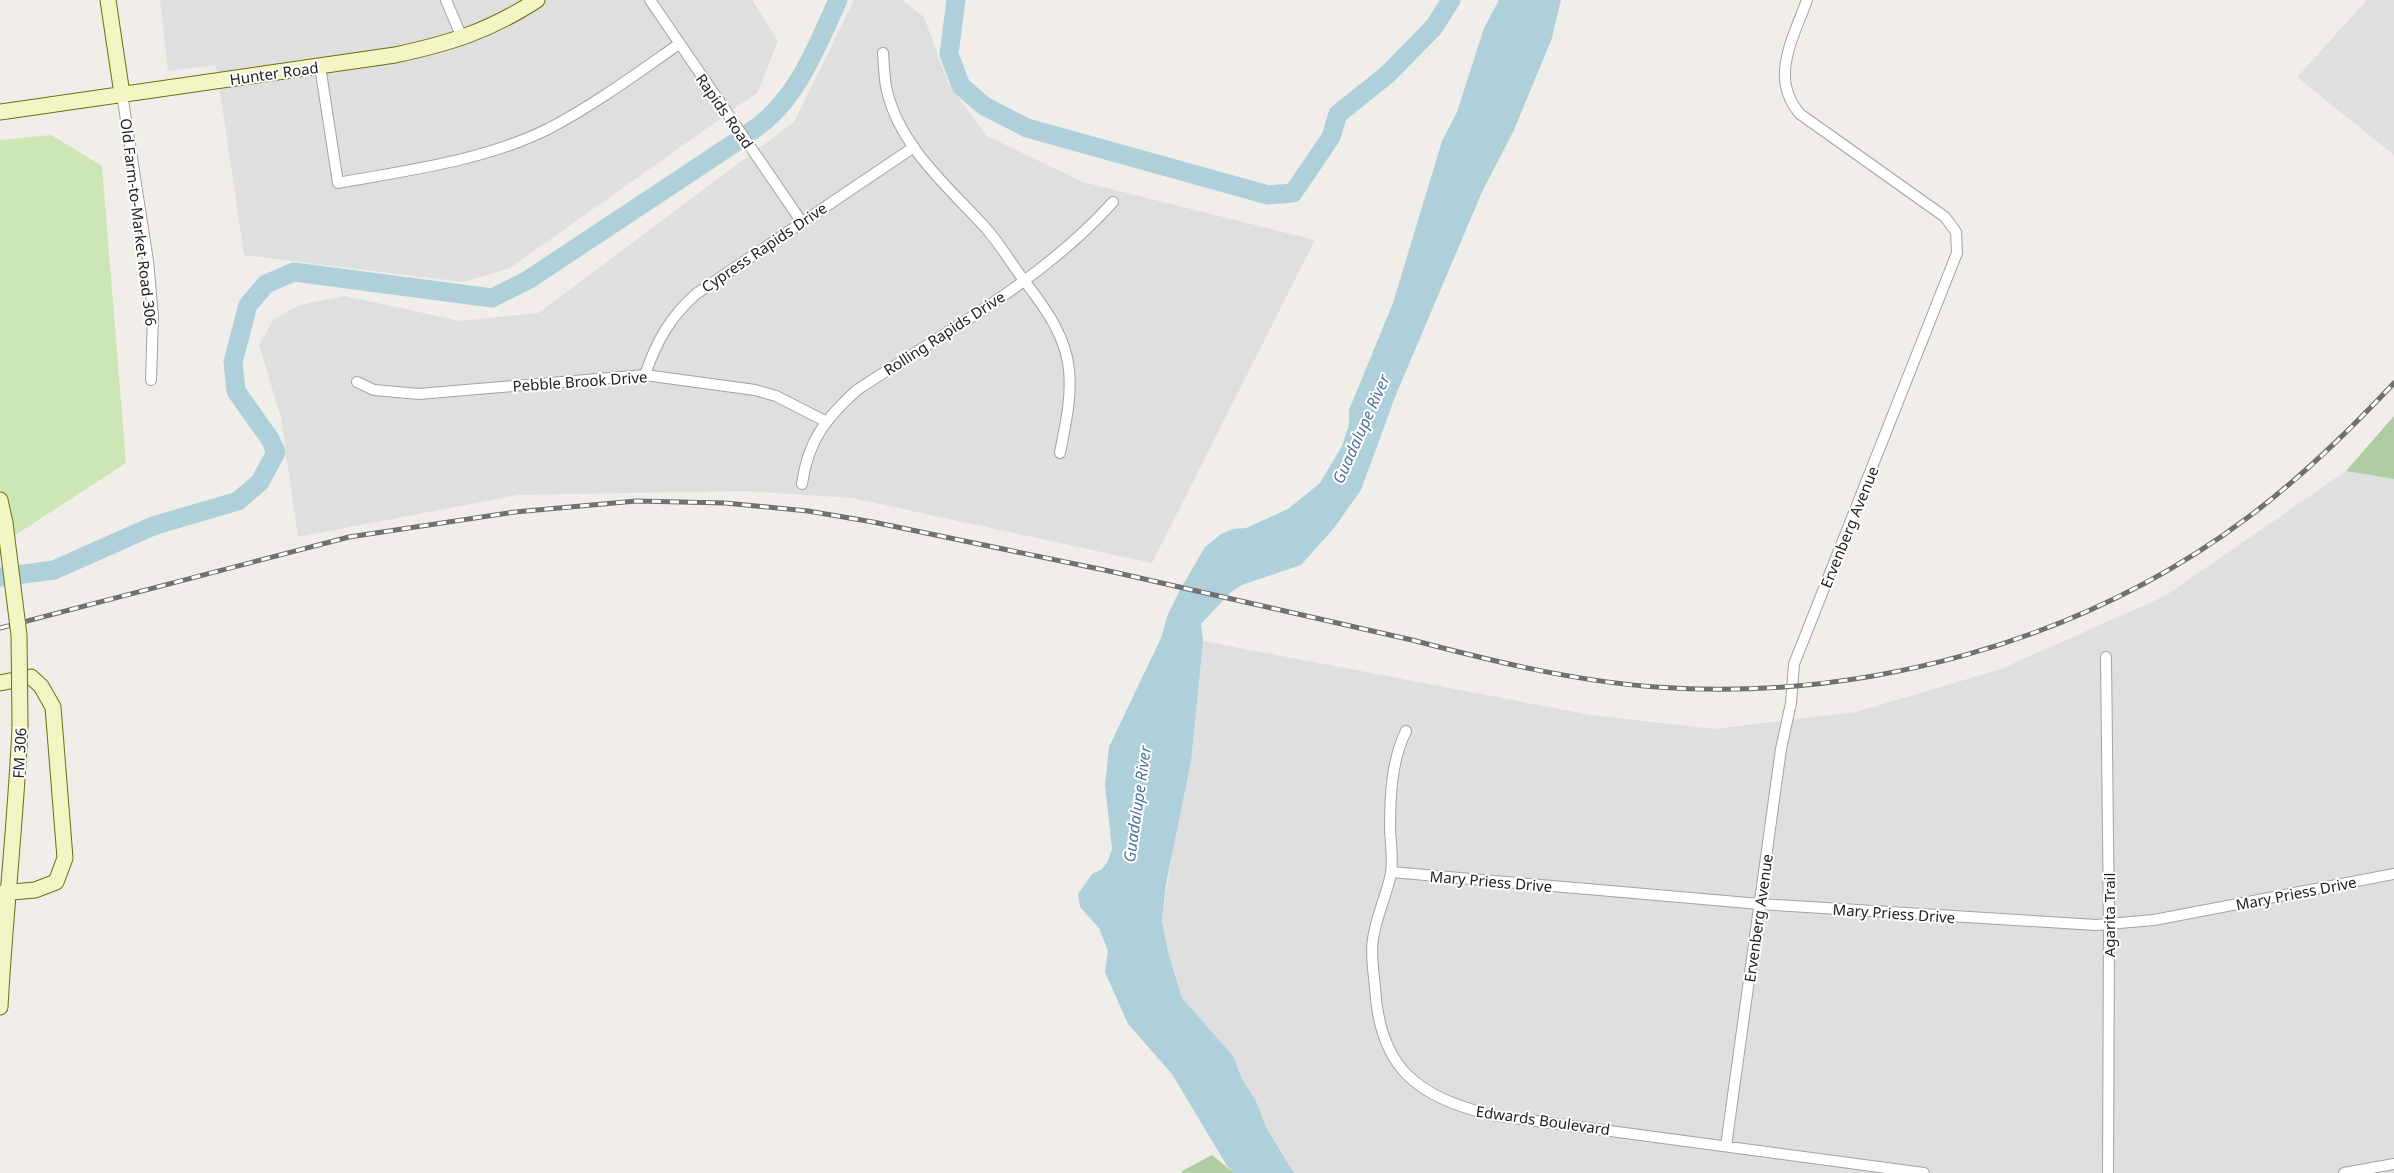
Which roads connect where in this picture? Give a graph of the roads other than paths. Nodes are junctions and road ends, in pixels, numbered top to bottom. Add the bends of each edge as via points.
1 (108, 0) edge
2 (446, 0) edge
3 (537, 0) edge
4 (650, 0) edge
5 (1807, 0) edge
6 (462, 38) junction
7 (679, 44) junction
8 (883, 53) dead end
9 (320, 66) junction
10 (122, 94) junction
11 (0, 112) edge
12 (914, 147) junction
13 (1113, 202) dead end
14 (801, 221) junction
15 (1024, 281) junction
16 (645, 375) junction
17 (151, 380) dead end
18 (357, 382) dead end
19 (827, 422) junction
20 (1060, 453) dead end
21 (802, 484) dead end
22 (0, 500) edge
23 (2106, 657) dead end
24 (0, 683) edge
25 (1406, 731) dead end
26 (1391, 872) junction
27 (2394, 874) edge
28 (4, 892) edge
29 (1760, 904) junction
30 (2109, 924) junction
31 (0, 1007) edge
32 (1726, 1146) junction
33 (2394, 1164) edge
34 (1924, 1173) edge
35 (2108, 1173) edge
36 (2344, 1173) edge

1 - 10 main road
2 - 6 street
3 - 6 main road, Hunter Road
4 - 7 street, Rapids Road
5 - 29 street, Ervenberg Avenue via 1785,66 1783,80 1791,104 1800,114 1945,216 1956,232 1957,253 1797,652
6 - 9 main road, Hunter Road via 395,55
7 - 9 street via 590,106 530,136 446,163 338,183
7 - 14 street, Rapids Road
8 - 12 street via 886,90
9 - 10 main road, Hunter Road
10 - 11 main road, Hunter Road
10 - 17 street, Old Farm-to-Market Road 306 via 149,271 154,337
12 - 14 street, Cypress Rapids Drive
12 - 15 street via 941,183 1000,243
13 - 15 street, Rolling Rapids Drive via 1080,237
14 - 16 street, Cypress Rapids Drive via 682,306 662,332
15 - 19 street, Rolling Rapids Drive via 857,390
15 - 20 street via 1058,330 1069,369 1070,387
16 - 18 street, Pebble Brook Drive via 419,394 374,390
16 - 19 street, Pebble Brook Drive via 755,390 776,396
19 - 21 street, Rolling Rapids Drive via 806,459
22 - 28 main road, FM 306 / FM 306, bridge via 19,635 20,726 15,829
23 - 30 street, Agarita Trail
24 - 28 main road via 31,677 41,686 53,707 65,858 56,882 36,890
25 - 26 street, Edwards Boulevard via 1394,764
26 - 29 street, Mary Priess Drive
26 - 32 street, Edwards Boulevard via 1373,939 1376,1008 1388,1050 1409,1078 1446,1100 1490,1115
27 - 30 street, Mary Priess Drive via 2154,920
28 - 31 main road, FM 306 / FM 306
29 - 30 street, Mary Priess Drive via 2069,925
29 - 32 street, Ervenberg Avenue
30 - 35 street, Agarita Trail
32 - 34 street, Edwards Boulevard
33 - 36 street

